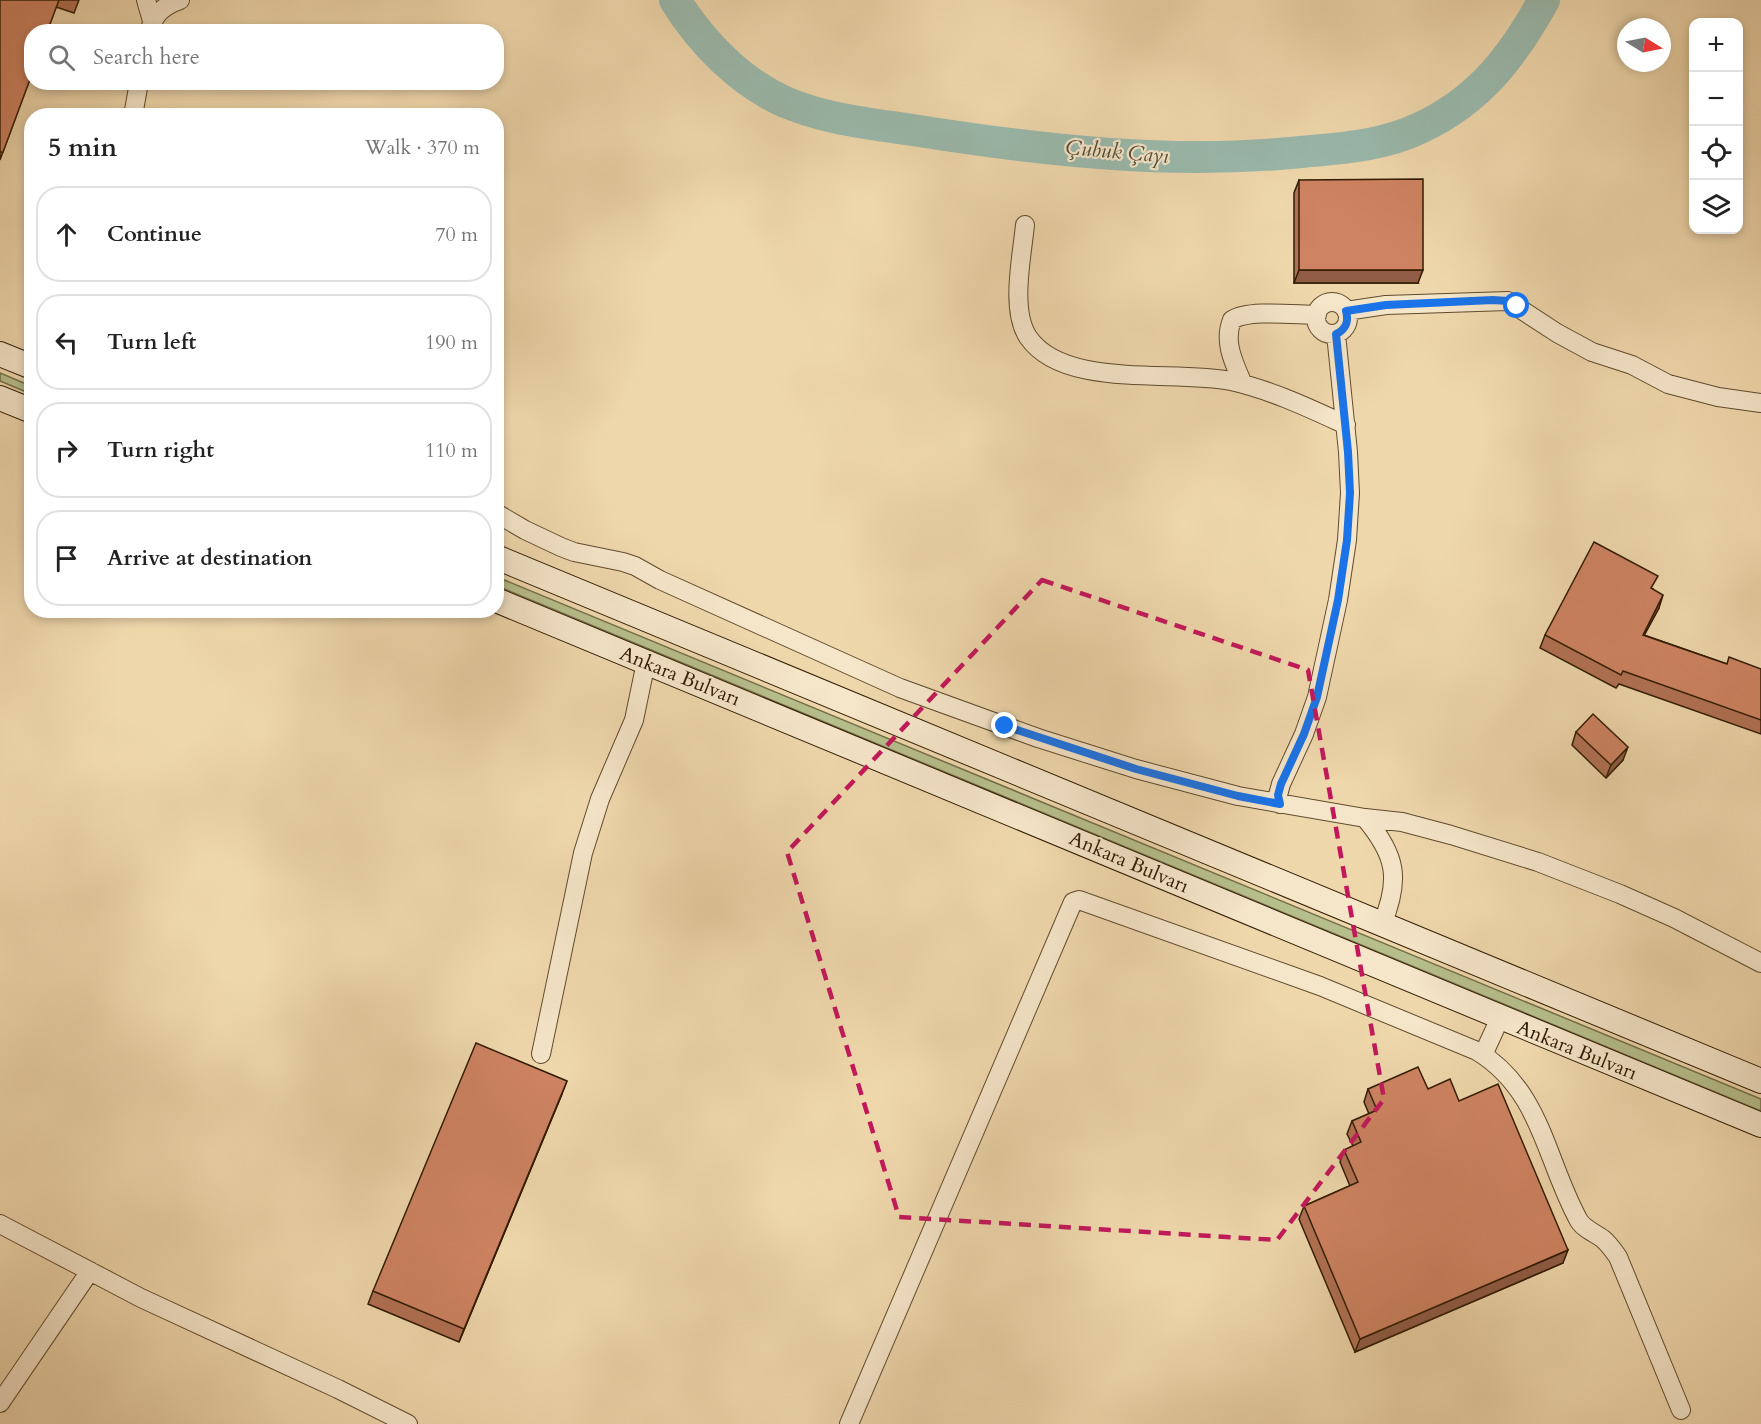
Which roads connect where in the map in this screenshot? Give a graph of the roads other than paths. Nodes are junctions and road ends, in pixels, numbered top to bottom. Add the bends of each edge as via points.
1 (146, 0) edge
2 (180, 0) edge
3 (151, 24) edge
4 (152, 24) edge
5 (138, 90) edge
6 (134, 108) edge
7 (1025, 225) dead end
8 (1346, 311) junction
9 (1317, 315) junction
10 (1336, 334) junction
11 (0, 354) edge
12 (24, 364) edge
13 (1243, 384) junction
14 (0, 398) edge
15 (1761, 403) edge
16 (24, 408) edge
17 (1346, 425) junction
18 (504, 518) edge
19 (504, 561) edge
20 (504, 603) edge
21 (646, 662) junction
22 (1280, 804) junction
23 (1365, 818) junction
24 (1382, 924) junction
25 (1761, 963) edge
26 (1500, 1018) junction
27 (541, 1054) dead end
28 (1483, 1055) junction
29 (1761, 1081) edge
30 (1761, 1125) edge
31 (0, 1224) edge
32 (90, 1271) junction
33 (0, 1403) edge
34 (1681, 1410) dead end
35 (408, 1424) edge
36 (849, 1424) edge

1 - 3 street
2 - 4 street via 160,10
5 - 6 street
7 - 13 street via 1019,309 1027,336 1038,349 1062,364 1094,371
8 - 9 street via 1328,303
8 - 10 street via 1347,325
8 - 15 street via 1386,305 1508,301 1574,343 1632,365 1668,384 1718,398
9 - 10 street via 1322,331
9 - 13 street via 1251,314 1232,320 1228,344
10 - 17 street
11 - 12 main road
13 - 17 street
14 - 16 main road
17 - 22 street via 1350,493 1338,600 1317,697 1281,784
18 - 22 street via 574,552 635,566 669,585 947,706 1136,769
19 - 24 main road, Ankara Bulvarı
20 - 21 main road, Ankara Bulvarı
21 - 26 main road, Ankara Bulvarı
21 - 27 street via 634,720 582,853
22 - 23 street
23 - 24 street via 1392,861 1393,887
23 - 25 street via 1402,822 1451,835 1570,874 1674,918
24 - 29 main road, Ankara Bulvarı
26 - 28 street
26 - 30 main road, Ankara Bulvarı
28 - 34 street via 1525,1096 1579,1222 1611,1246 1618,1257
28 - 36 street via 1320,986 1079,900 1073,902
31 - 32 street
32 - 33 street
32 - 35 street

